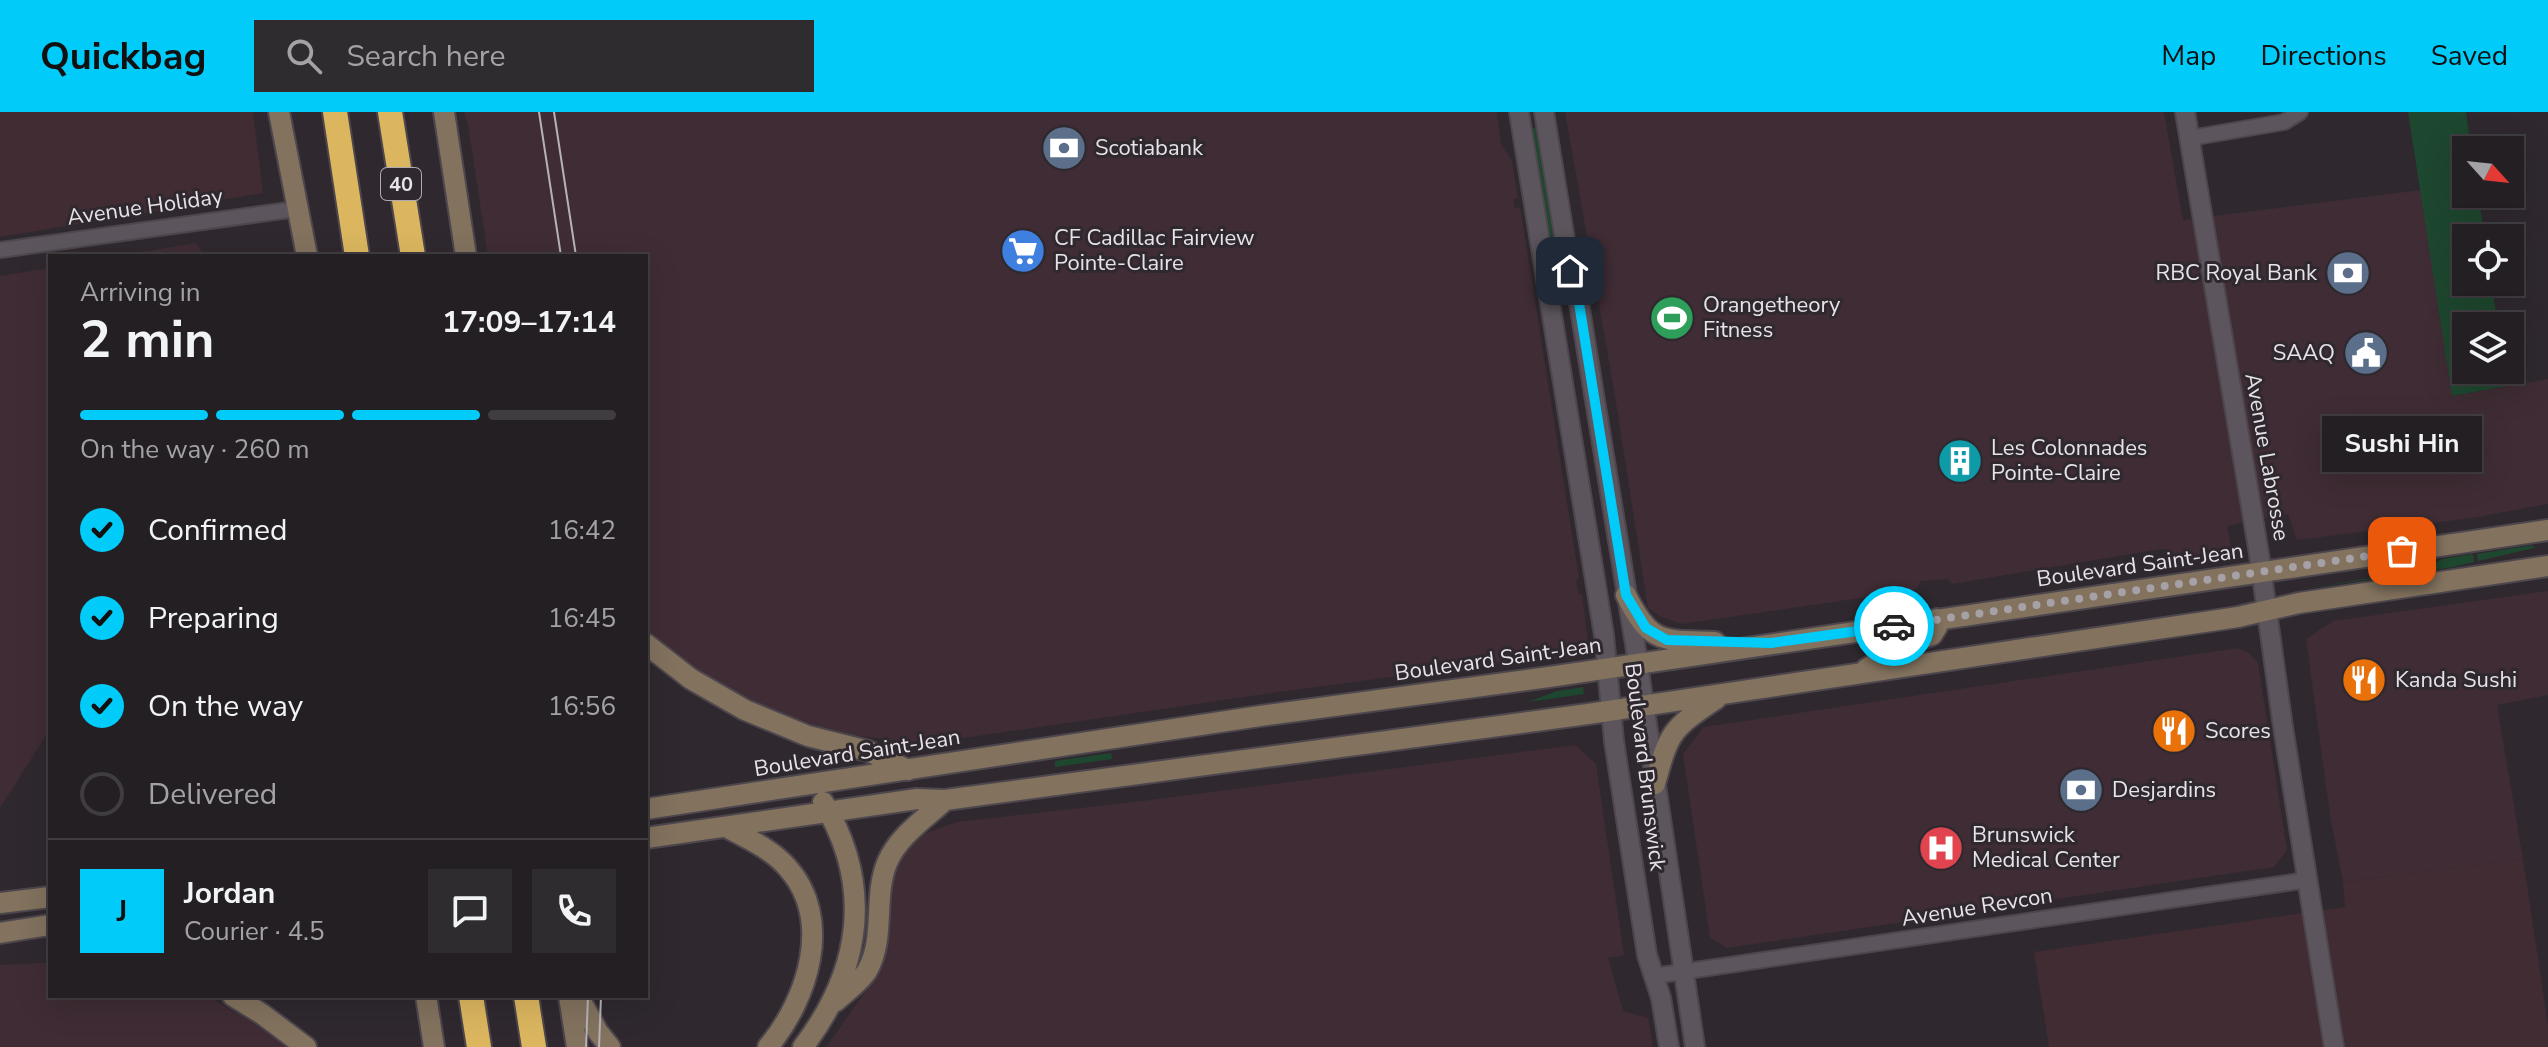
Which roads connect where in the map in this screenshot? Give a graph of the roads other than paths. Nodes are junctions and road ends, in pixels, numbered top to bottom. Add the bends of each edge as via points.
1 (279, 112) edge
2 (335, 112) edge
3 (390, 112) edge
4 (444, 112) edge
5 (1519, 112) edge
6 (1544, 112) edge
7 (2185, 112) edge
8 (2300, 112) edge
9 (2190, 138) junction
10 (296, 209) junction
11 (0, 250) edge
12 (295, 254) edge
13 (307, 254) edge
14 (357, 254) edge
15 (413, 254) edge
16 (466, 254) edge
17 (2548, 530) edge
18 (2548, 566) edge
19 (2262, 572) junction
20 (1626, 595) junction
21 (2267, 610) junction
22 (1937, 619) junction
23 (1771, 643) junction
24 (648, 646) edge
25 (1637, 664) junction
26 (1608, 667) junction
27 (1855, 675) junction
28 (1723, 695) junction
29 (1643, 706) junction
30 (1613, 710) junction
31 (908, 770) junction
32 (1655, 784) junction
33 (813, 785) junction
34 (945, 800) junction
35 (648, 809) edge
36 (829, 811) junction
37 (726, 827) junction
38 (648, 838) edge
39 (2307, 880) junction
40 (48, 897) edge
41 (0, 903) edge
42 (48, 925) edge
43 (6, 932) edge
44 (48, 940) edge
45 (1683, 972) junction
46 (1654, 976) junction
47 (236, 998) edge
48 (426, 998) edge
49 (471, 998) edge
50 (526, 998) edge
51 (569, 998) edge
52 (579, 998) edge
53 (830, 1007) junction
54 (306, 1047) edge
55 (434, 1047) edge
56 (479, 1047) edge
57 (534, 1047) edge
58 (577, 1047) edge
59 (610, 1047) edge
60 (768, 1047) edge
61 (803, 1047) edge
62 (1669, 1047) edge
63 (1695, 1047) edge
64 (2334, 1047) edge

1 - 10 main road
2 - 14 highway, 40
3 - 15 highway, 40
4 - 16 main road
5 - 26 street, Boulevard Brunswick
6 - 20 street, Boulevard Brunswick
7 - 9 street, Avenue Labrosse
8 - 9 street via 2284,122
9 - 19 street, Avenue Labrosse
10 - 11 street, Avenue Holiday
10 - 12 main road
10 - 13 main road
17 - 19 main road, Boulevard Saint-Jean
18 - 21 main road
19 - 21 street, Avenue Labrosse
19 - 22 main road, Boulevard Saint-Jean
20 - 23 main road via 1646,628 1667,640
20 - 25 street, Boulevard Brunswick
21 - 27 main road
21 - 39 street, Avenue Labrosse
22 - 23 main road, Boulevard Saint-Jean
22 - 27 main road via 1929,637
23 - 25 main road, Boulevard Saint-Jean
24 - 31 main road via 691,679 745,710 808,736 868,751
25 - 26 main road, Boulevard Saint-Jean
25 - 29 street, Boulevard Brunswick
26 - 30 street, Boulevard Brunswick
26 - 31 main road, Boulevard Saint-Jean
27 - 28 main road
28 - 29 main road
28 - 32 main road via 1672,733
29 - 30 main road
29 - 32 street, Boulevard Brunswick
30 - 34 main road
30 - 46 street, Boulevard Brunswick
31 - 33 main road, Boulevard Saint-Jean
32 - 45 street, Boulevard Brunswick
33 - 35 main road, Boulevard Saint-Jean
33 - 36 main road
34 - 36 main road
34 - 53 main road via 893,851 883,874 870,963
36 - 37 main road
36 - 53 main road via 850,862 855,896 850,956
37 - 38 main road
37 - 60 main road via 781,861 810,910 812,944 804,983 789,1018
39 - 45 street, Avenue Revcon
39 - 64 street, Avenue Labrosse
40 - 41 main road
42 - 43 main road
43 - 44 main road
45 - 46 street, Avenue Revcon
45 - 63 street, Boulevard Brunswick
46 - 62 street, Boulevard Brunswick
47 - 54 main road
48 - 55 main road
49 - 56 highway
50 - 57 highway
51 - 58 main road
52 - 59 main road
53 - 61 main road

